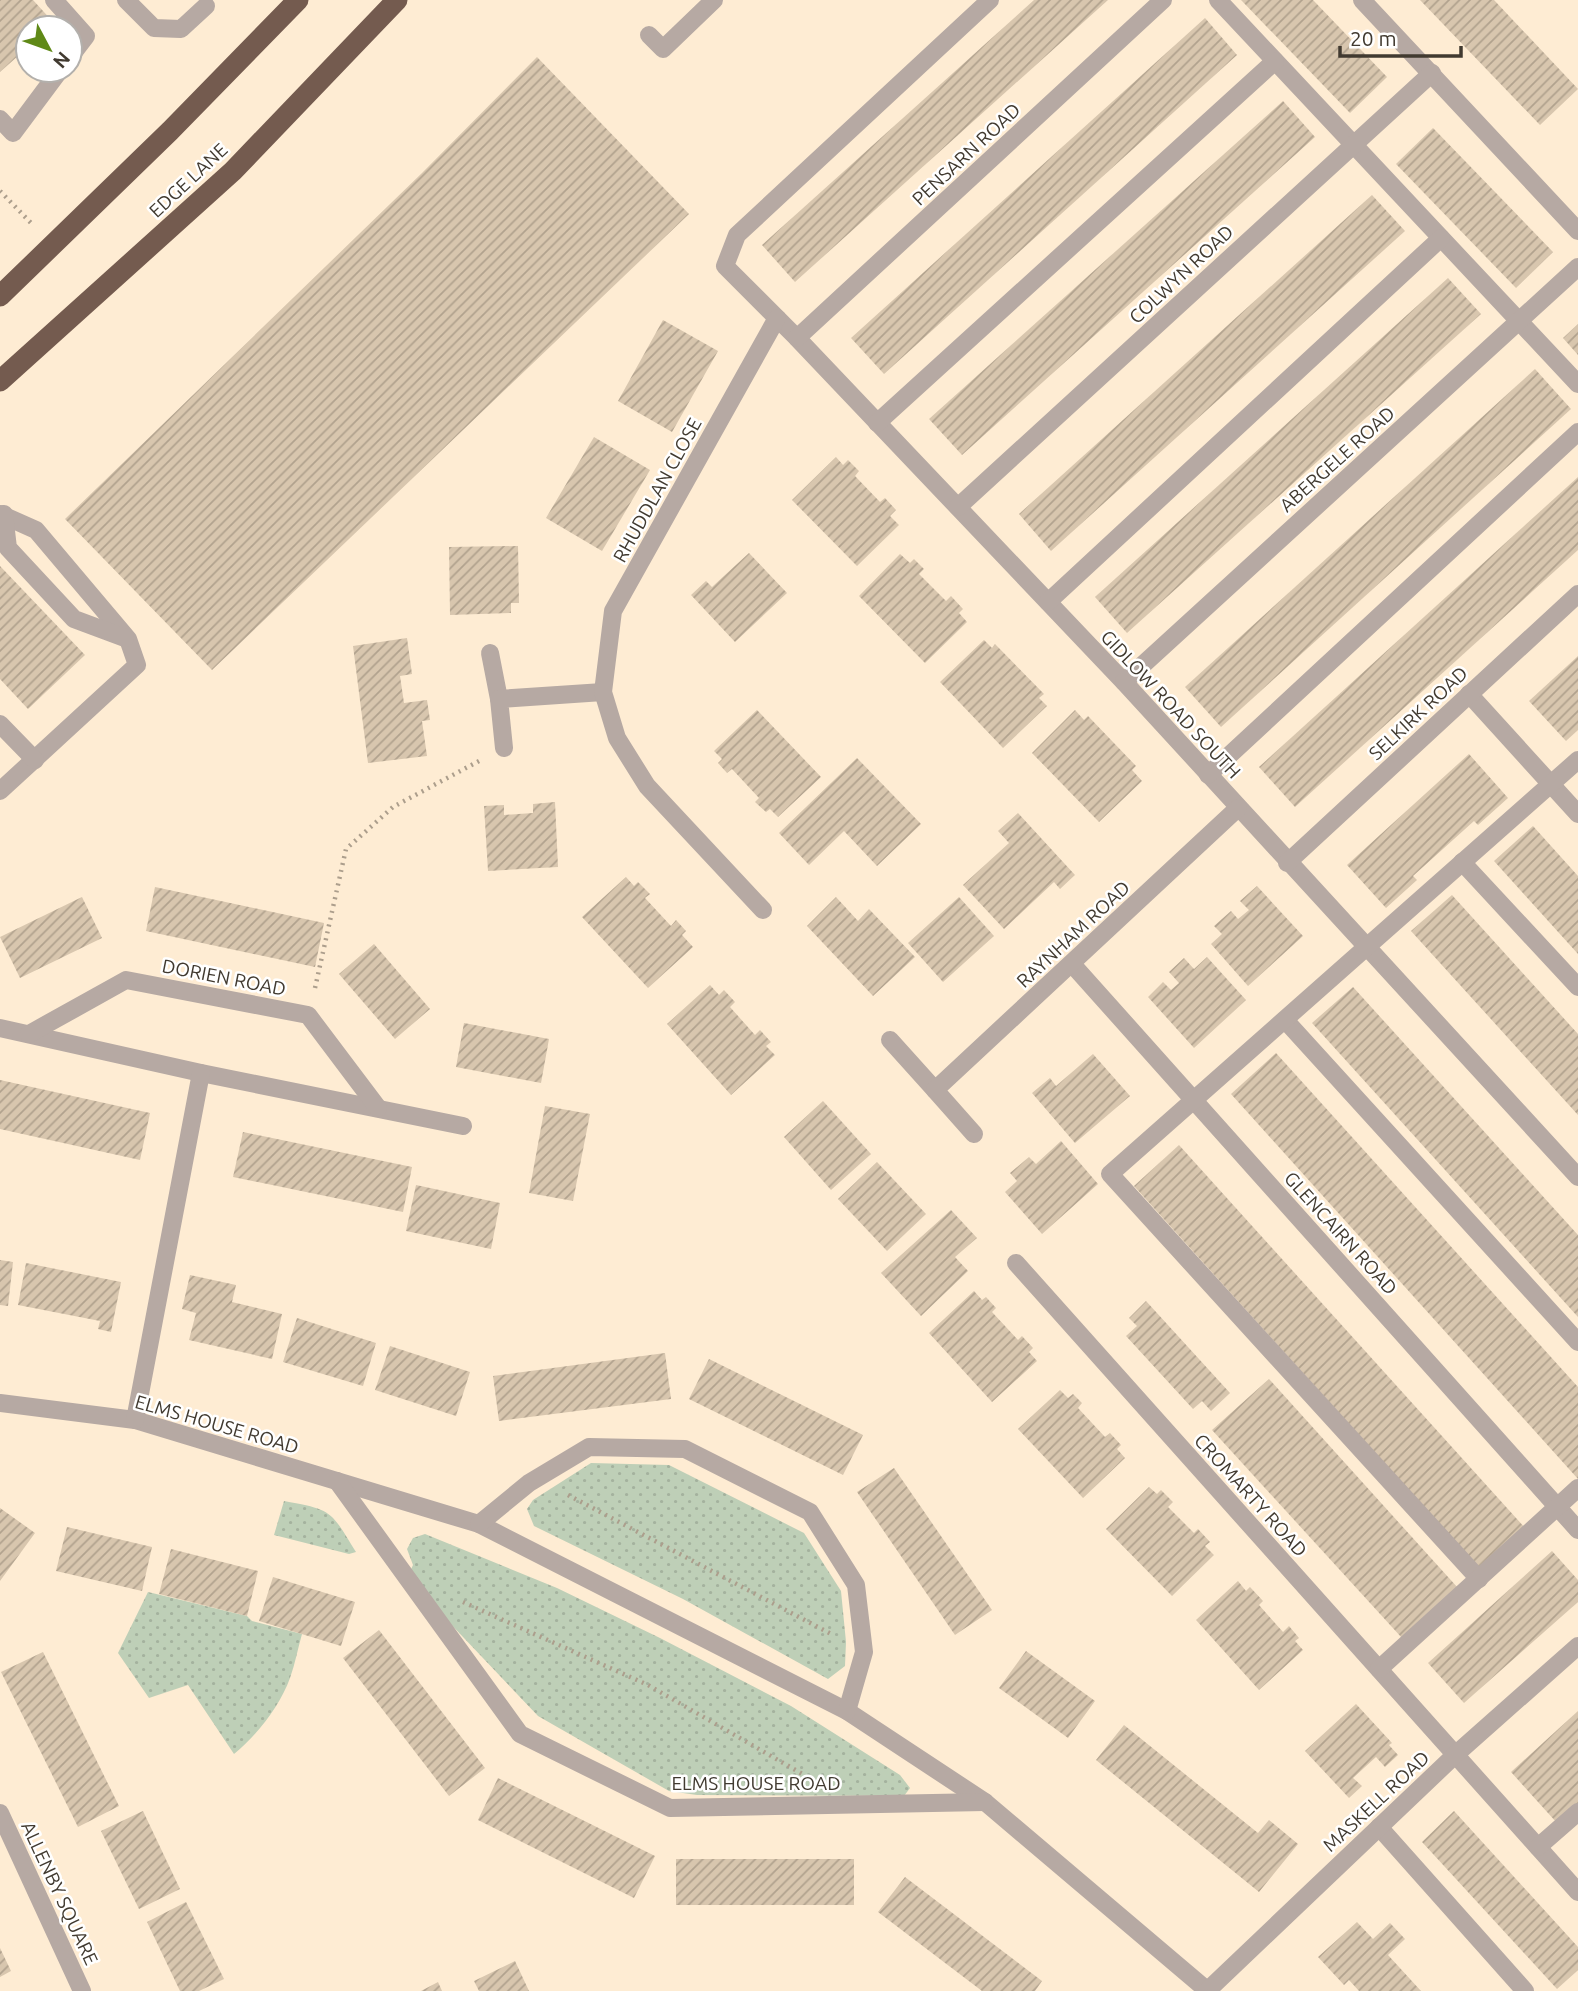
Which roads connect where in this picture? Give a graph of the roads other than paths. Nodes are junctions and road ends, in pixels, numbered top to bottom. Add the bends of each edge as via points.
1 (54, 0) edge
2 (126, 0) edge
3 (397, 0) edge
4 (714, 0) edge
5 (990, 0) edge
6 (1163, 0) edge
7 (1218, 0) edge
8 (1362, 0) edge
9 (295, 2) edge
10 (206, 6) dead end
11 (66, 14) edge
12 (649, 35) dead end
13 (1275, 61) junction
14 (1432, 73) junction
15 (50, 84) edge
16 (0, 119) edge
17 (1354, 144) junction
18 (1578, 231) edge
19 (1441, 238) junction
20 (1578, 267) edge
21 (0, 296) edge
22 (778, 318) junction
23 (1519, 320) junction
24 (797, 338) junction
25 (5, 376) edge
26 (1578, 384) edge
27 (877, 423) junction
28 (1578, 432) edge
29 (958, 507) junction
30 (2, 514) edge
31 (1578, 594) edge
32 (1048, 602) junction
33 (128, 639) junction
34 (490, 653) dead end
35 (1124, 682) junction
36 (603, 692) junction
37 (1469, 694) junction
38 (499, 699) junction
39 (0, 724) edge
40 (504, 748) road end
41 (35, 760) junction
42 (1578, 760) edge
43 (1209, 775) junction
44 (1551, 784) junction
45 (0, 791) edge
46 (1238, 808) junction
47 (1578, 814) edge
48 (1462, 862) junction
49 (1287, 863) junction
50 (763, 910) dead end
51 (1366, 948) junction
52 (1072, 964) junction
53 (1578, 987) edge
54 (1285, 1020) junction
55 (0, 1028) edge
56 (29, 1034) junction
57 (890, 1040) dead end
58 (201, 1073) junction
59 (935, 1090) junction
60 (1194, 1101) junction
61 (378, 1108) junction
62 (463, 1126) dead end
63 (974, 1134) dead end
64 (1578, 1177) edge
65 (1016, 1263) dead end
66 (1578, 1342) edge
67 (0, 1403) edge
68 (135, 1420) junction
69 (337, 1481) junction
70 (1578, 1488) edge
71 (1558, 1507) junction
72 (479, 1524) junction
73 (1578, 1530) edge
74 (1479, 1579) junction
75 (1578, 1646) edge
76 (1379, 1669) junction
77 (847, 1711) junction
78 (1455, 1755) junction
79 (985, 1802) junction
80 (1578, 1812) edge
81 (0, 1813) edge
82 (1379, 1827) junction
83 (6, 1841) edge
84 (1538, 1847) junction
85 (1578, 1892) edge
86 (82, 1991) edge
87 (1208, 1991) edge
88 (1525, 1991) edge

1 - 11 street
2 - 10 street via 154,28 181,29
3 - 25 highway, EDGE LANE via 233,171
4 - 12 street via 663,49
5 - 22 street, GIDLOW ROAD SOUTH via 737,235 725,266
6 - 24 street, PENSARN ROAD
7 - 13 street
8 - 14 street
9 - 21 highway
13 - 17 street
13 - 27 street
14 - 17 street, COLWYN ROAD
14 - 18 street
15 - 16 street via 13,133
17 - 19 street
17 - 29 street, COLWYN ROAD
19 - 23 street
19 - 32 street
20 - 23 street, ABERGELE ROAD
22 - 24 street, GIDLOW ROAD SOUTH
22 - 36 street, RHUDDLAN CLOSE via 613,611
23 - 26 street
23 - 35 street, ABERGELE ROAD
24 - 27 street, GIDLOW ROAD SOUTH
27 - 29 street, GIDLOW ROAD SOUTH
28 - 43 street
29 - 32 street, GIDLOW ROAD SOUTH
30 - 33 street via 36,530
30 - 33 street via 8,548 74,619
31 - 37 street, SELKIRK ROAD
32 - 35 street, GIDLOW ROAD SOUTH
33 - 41 street via 137,665
34 - 38 street
35 - 43 street, GIDLOW ROAD SOUTH
36 - 38 street
36 - 50 street, RHUDDLAN CLOSE via 617,738 647,786
37 - 44 street
37 - 49 street, SELKIRK ROAD
38 - 40 street
39 - 41 street
41 - 45 street
42 - 44 street
43 - 46 street, GIDLOW ROAD SOUTH
44 - 47 street
44 - 48 street
46 - 49 street, GIDLOW ROAD SOUTH
46 - 52 street, RAYNHAM ROAD
48 - 51 street
48 - 53 street
49 - 51 street, GIDLOW ROAD SOUTH
51 - 54 street
51 - 64 street, GIDLOW ROAD SOUTH
52 - 59 street, RAYNHAM ROAD
52 - 60 street, GLENCAIRN ROAD
54 - 60 street
54 - 66 street
55 - 56 street
56 - 58 street
56 - 61 street, DORIEN ROAD via 126,980 309,1015
57 - 59 street
58 - 61 street
58 - 68 street
59 - 63 street
60 - 71 street, GLENCAIRN ROAD
60 - 74 street via 1110,1174
61 - 62 street
65 - 76 street, CROMARTY ROAD
67 - 68 street, ELMS HOUSE ROAD
68 - 69 street, ELMS HOUSE ROAD
69 - 72 street, ELMS HOUSE ROAD
69 - 79 street, ELMS HOUSE ROAD via 520,1734 670,1808
70 - 71 street
71 - 73 street, GLENCAIRN ROAD
71 - 74 street
72 - 77 street, ELMS HOUSE ROAD
72 - 77 street via 536,1478 589,1447 685,1449 810,1511 856,1586 864,1652
74 - 76 street
75 - 78 street, MASKELL ROAD
76 - 78 street, CROMARTY ROAD
77 - 79 street, ELMS HOUSE ROAD
78 - 82 street, MASKELL ROAD
78 - 84 street, CROMARTY ROAD
79 - 87 street, ELMS HOUSE ROAD
80 - 84 street
81 - 83 street, ALLENBY SQUARE
82 - 87 street, MASKELL ROAD
82 - 88 street
83 - 86 street, ALLENBY SQUARE
84 - 85 street, CROMARTY ROAD

